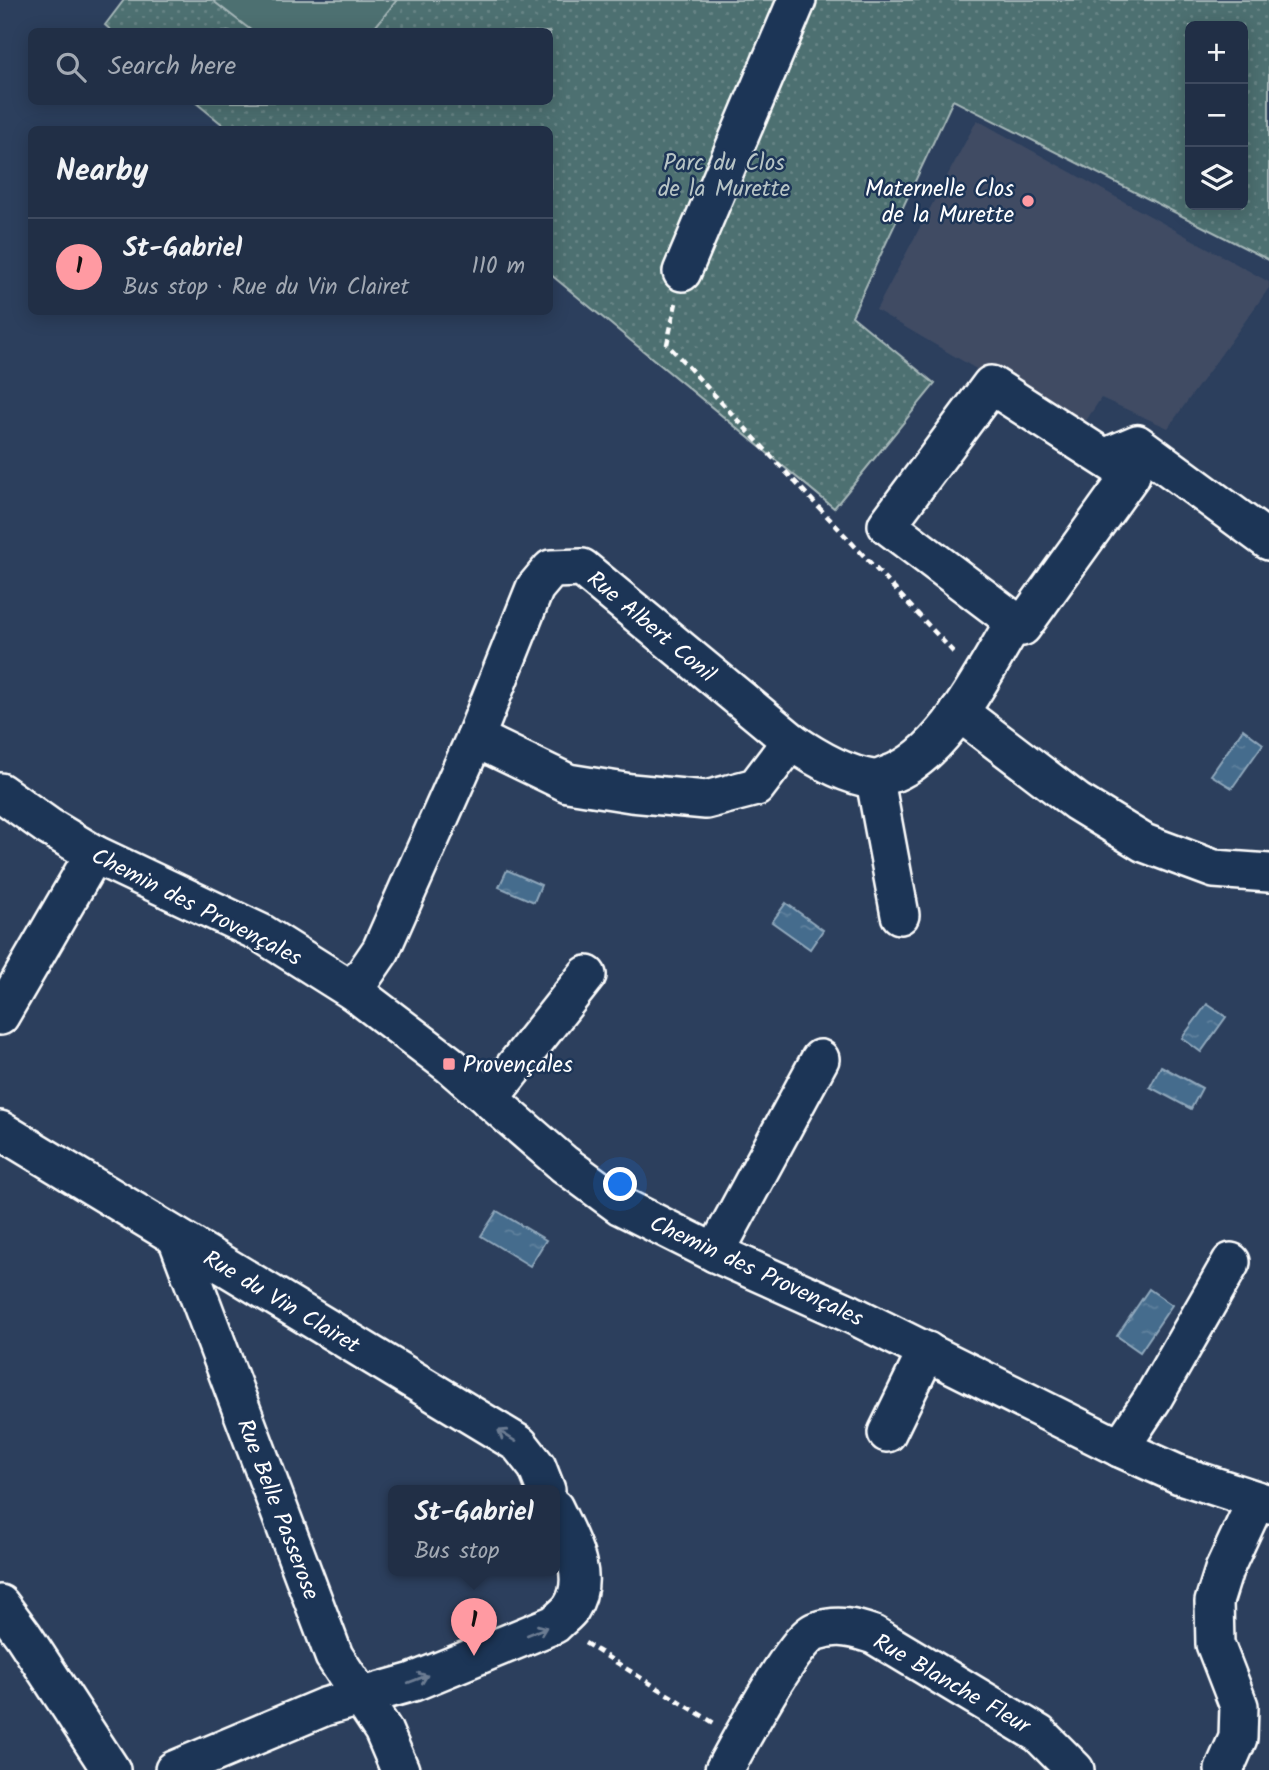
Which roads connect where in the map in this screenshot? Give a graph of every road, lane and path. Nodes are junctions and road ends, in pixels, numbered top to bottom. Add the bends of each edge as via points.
1 (797, 0) edge
2 (682, 272) joint
3 (1106, 457) junction
4 (1269, 541) edge
5 (1015, 621) junction
6 (979, 679) junction
7 (959, 712) junction
8 (475, 738) junction
9 (791, 741) junction
10 (875, 780) junction
11 (0, 792) edge
12 (94, 854) junction
13 (1269, 873) edge
14 (900, 915) dead end
15 (587, 975) dead end
16 (354, 991) junction
17 (0, 1016) edge
18 (820, 1059) dead end
19 (489, 1099) junction
20 (0, 1130) edge
21 (177, 1238) junction
22 (715, 1253) junction
23 (1231, 1262) dead end
24 (927, 1351) junction
25 (887, 1433) dead end
26 (1120, 1448) junction
27 (544, 1485) edge
28 (1262, 1502) edge
29 (560, 1520) edge
30 (0, 1604) edge
31 (555, 1624) junction
32 (360, 1696) junction
33 (732, 1755) edge
34 (111, 1770) edge
35 (174, 1770) edge
36 (400, 1770) edge
37 (1075, 1770) edge
38 (1224, 1770) edge

1 - 2 street
2 - 6 path via 667,344
3 - 4 street via 1137,444
3 - 5 street via 1131,475 1022,627
3 - 5 street via 991,385 887,525
5 - 6 street
6 - 7 street
7 - 10 street via 906,769
7 - 13 street via 1077,802 1144,843 1214,869
8 - 9 street via 568,783 706,800 756,787
8 - 9 street, Rue Albert Conil via 535,588 551,569 582,568
8 - 16 street, Rue Albert Conil via 381,950
9 - 10 street, Rue Albert Conil via 820,761
10 - 14 street
11 - 12 street, Chemin des Provençales
12 - 16 street, Chemin des Provençales via 261,933
12 - 17 street
15 - 19 street
16 - 19 street, Chemin des Provençales
18 - 22 street
19 - 22 street, Chemin des Provençales via 621,1206
20 - 21 street, Rue du Vin Clairet
27 -> 21 street, Rue du Vin Clairet via 519,1444
21 - 32 street, Rue Belle Passerose via 334,1657
22 - 24 street, Chemin des Provençales
23 - 26 street
24 - 25 street
24 - 26 street, Chemin des Provençales
26 - 28 street, Chemin des Provençales via 1180,1475
28 - 38 street via 1224,1570 1214,1602 1215,1644 1239,1706 1238,1738
29 - 31 street via 579,1571 571,1608
30 - 34 street
32 -> 31 street via 413,1682
31 - 33 path
32 - 35 street
32 - 36 street, Rue Belle Passerose via 383,1730
33 - 37 street, Rue Blanche Fleur via 793,1653 813,1631 845,1625 874,1636 1039,1734

